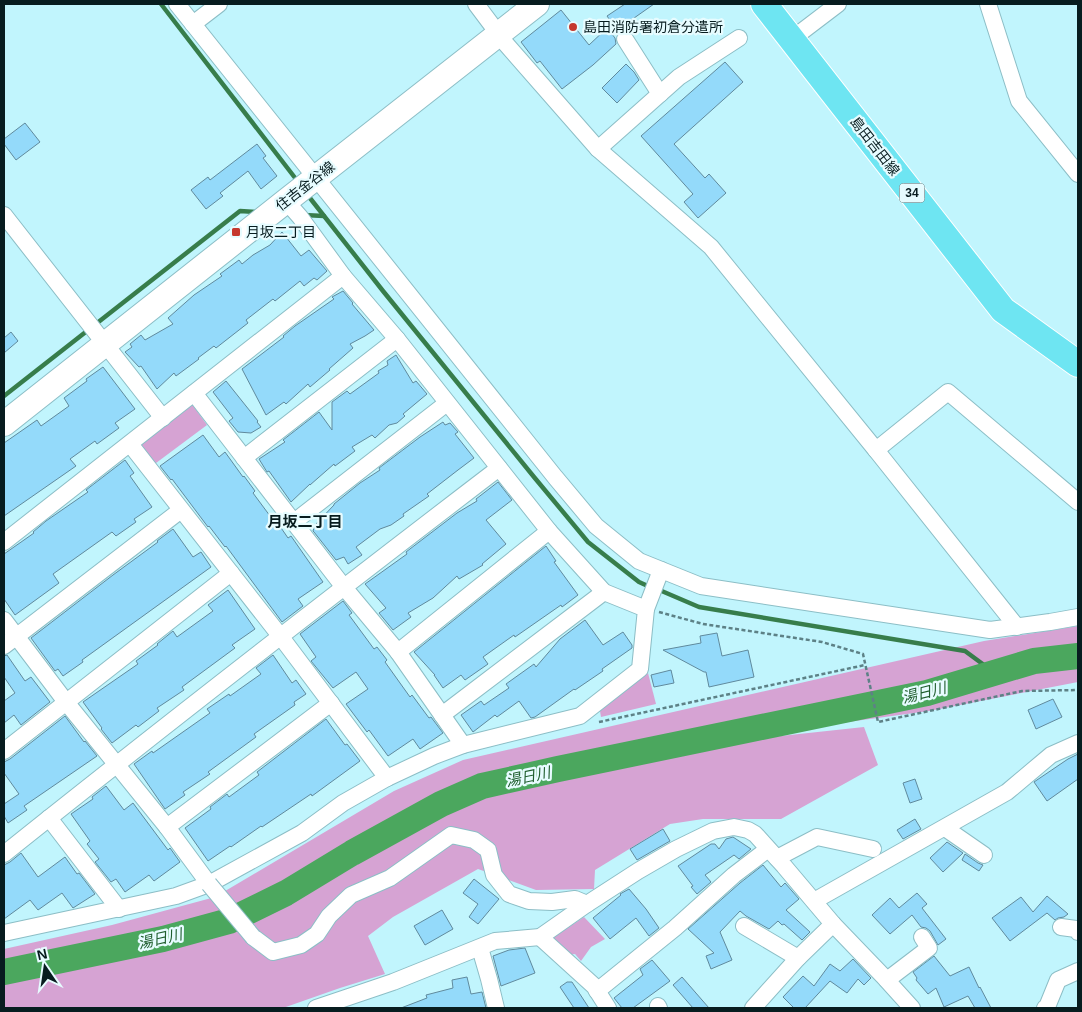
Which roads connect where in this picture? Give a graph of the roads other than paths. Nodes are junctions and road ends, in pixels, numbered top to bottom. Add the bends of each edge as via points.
1 (177, 4) edge
2 (219, 4) edge
3 (476, 4) edge
4 (537, 4) edge
5 (764, 4) edge
6 (838, 4) edge
7 (988, 4) edge
8 (193, 24) junction
9 (499, 35) junction
10 (739, 38) dead end
11 (625, 39) dead end
12 (792, 39) junction
13 (660, 94) junction
14 (598, 149) junction
15 (1078, 174) edge
16 (298, 198) junction
17 (4, 215) edge
18 (343, 276) junction
19 (102, 339) junction
20 (396, 339) junction
21 (1078, 364) edge
22 (194, 392) junction
23 (448, 403) junction
24 (163, 418) junction
25 (4, 424) edge
26 (130, 444) junction
27 (876, 450) junction
28 (244, 458) junction
29 (499, 468) junction
30 (1078, 502) edge
31 (182, 510) junction
32 (294, 522) junction
33 (549, 531) junction
34 (4, 542) edge
35 (661, 570) junction
36 (231, 573) junction
37 (343, 586) junction
38 (604, 592) junction
39 (646, 608) junction
40 (1078, 617) edge
41 (4, 620) edge
42 (1017, 627) junction
43 (281, 637) junction
44 (10, 641) edge
45 (398, 652) junction
46 (66, 702) junction
47 (331, 703) junction
48 (442, 715) junction
49 (1078, 743) edge
50 (463, 745) junction
51 (4, 751) edge
52 (117, 764) junction
53 (387, 778) junction
54 (49, 818) junction
55 (167, 827) junction
56 (946, 828) junction
57 (873, 849) dead end
58 (772, 853) junction
59 (4, 854) edge
60 (984, 855) dead end
61 (209, 884) junction
62 (814, 901) junction
63 (587, 904) junction
64 (119, 909) junction
65 (833, 924) junction
66 (744, 926) dead end
67 (1061, 927) dead end
68 (4, 932) edge
69 (1078, 932) edge
70 (540, 937) junction
71 (922, 938) dead end
72 (480, 948) junction
73 (798, 958) junction
74 (1078, 971) edge
75 (887, 980) junction
76 (597, 991) junction
77 (316, 1008) edge
78 (496, 1008) edge
79 (608, 1008) edge
80 (753, 1008) edge
81 (912, 1008) edge
82 (1045, 1008) edge

1 - 8 street
2 - 8 street
3 - 9 street
4 - 9 main road, 住吉金谷線
5 - 12 main road, 島田吉田線 / 34
6 - 12 street
7 - 15 street via 1019,101
8 - 16 street
9 - 14 street
9 - 16 main road, 住吉金谷線
10 - 13 street via 679,76
11 - 13 street
12 - 21 main road, 島田吉田線 / 34 via 1003,310
13 - 14 street
14 - 27 street via 711,247
16 - 18 street
16 - 19 main road, 住吉金谷線 via 261,220
16 - 35 street via 555,477 596,526 639,561
17 - 19 street
18 - 20 street
18 - 22 street
19 - 24 street
19 - 25 main road, 住吉金谷線
20 - 23 street
20 - 28 street
22 - 24 street
22 - 28 street
23 - 29 street
23 - 32 street
24 - 26 street
26 - 31 street
26 - 34 street
27 - 30 street via 948,392
27 - 42 street
28 - 32 street
29 - 33 street
29 - 37 street
31 - 36 street
31 - 44 street
32 - 37 street
33 - 38 street
33 - 45 street
35 - 39 street
35 - 42 street via 701,586 990,630
36 - 43 street
36 - 46 street
37 - 43 street
37 - 45 street
38 - 39 street
38 - 48 street
39 - 50 street via 640,669 580,716
40 - 42 street
41 - 44 street
43 - 47 street
43 - 52 street
44 - 46 street
45 - 48 street
46 - 51 street
46 - 52 street
47 - 53 street
47 - 55 street
48 - 50 street
49 - 56 street via 1051,755 1007,792
50 - 53 street
52 - 54 street
52 - 55 street
53 - 61 street via 343,803 302,833
54 - 59 street
54 - 64 street
55 - 61 street
56 - 60 street
56 - 62 street
57 - 58 street via 817,837
58 - 62 street
58 - 63 street via 748,830 734,827 713,831 638,871
58 - 76 street via 734,875
61 - 63 street, bridge via 253,937 273,952 301,945 317,934 351,895 390,878 451,835 474,840 488,850 494,874 509,894 529,901 575,899
61 - 64 street via 176,896
62 - 65 street
63 - 70 street
64 - 68 street
65 - 73 street
65 - 75 street
66 - 73 street
67 - 69 street
70 - 72 street via 495,941
70 - 76 street
71 - 75 street via 929,948
72 - 77 street
72 - 78 street
73 - 80 street
74 - 82 street via 1058,980
75 - 81 street
76 - 79 street

